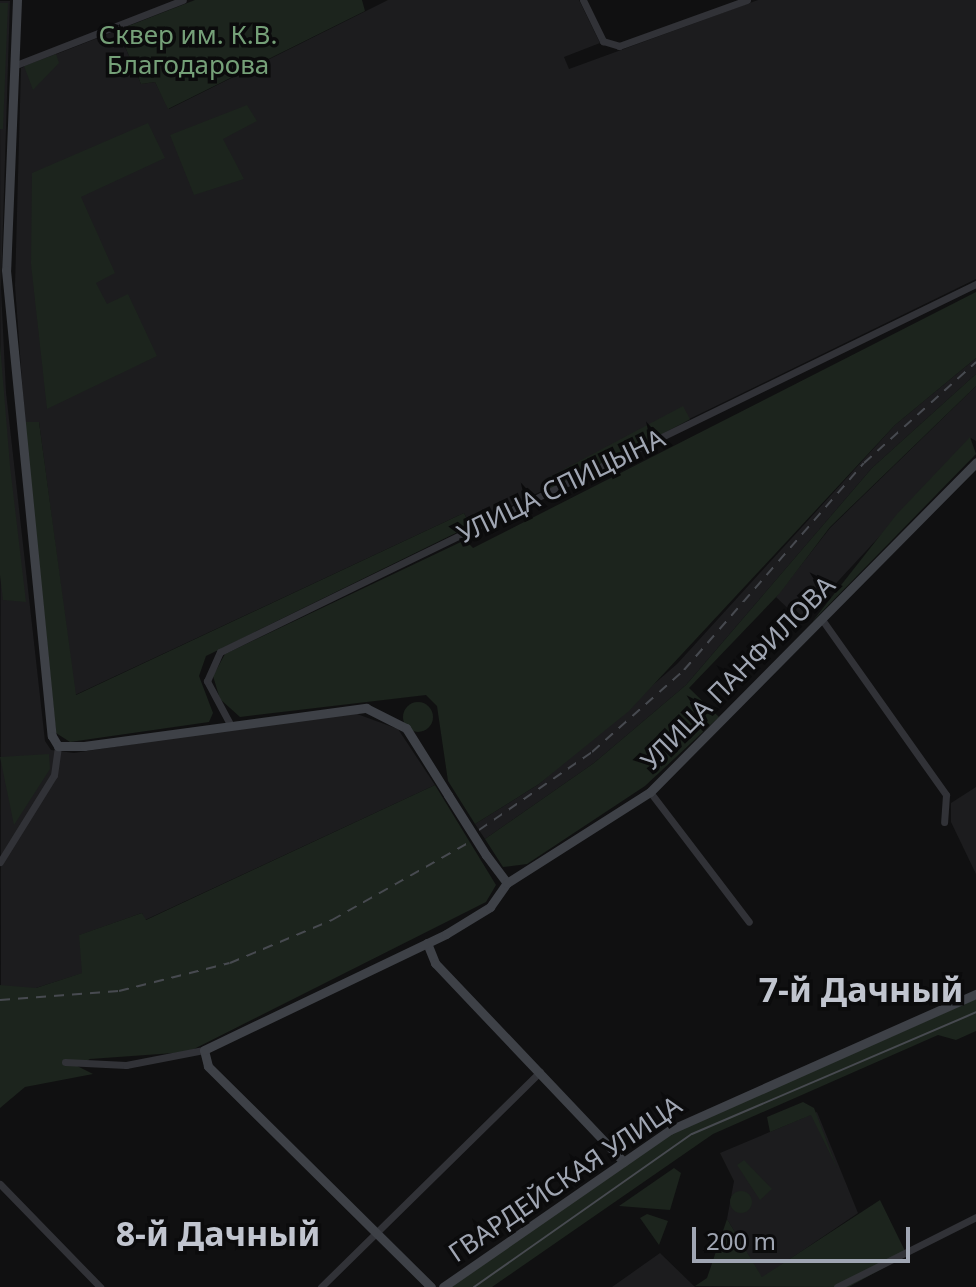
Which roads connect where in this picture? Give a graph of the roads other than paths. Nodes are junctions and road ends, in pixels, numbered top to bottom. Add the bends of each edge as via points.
1 (17, 0) edge
2 (183, 0) edge
3 (583, 0) edge
4 (747, 0) edge
5 (16, 65) junction
6 (976, 284) edge
7 (976, 462) edge
8 (823, 621) junction
9 (230, 724) junction
10 (58, 746) junction
11 (650, 792) junction
12 (944, 822) dead end
13 (0, 862) edge
14 (507, 883) junction
15 (749, 922) dead end
16 (427, 943) junction
17 (976, 994) edge
18 (204, 1050) junction
19 (65, 1062) dead end
20 (540, 1072) junction
21 (624, 1162) junction
22 (0, 1184) edge
23 (976, 1217) edge
24 (376, 1233) junction
25 (100, 1287) edge
26 (321, 1287) edge
27 (431, 1287) edge
28 (443, 1287) edge
29 (837, 1287) edge

1 - 5 main road
2 - 5 street
3 - 4 street via 603,41 619,46
5 - 10 main road via 6,270 52,736
6 - 9 street, УЛИЦА СПИЦЫНА via 220,652 207,681
7 - 8 main road, УЛИЦА ПАНФИЛОВА
8 - 11 main road, УЛИЦА ПАНФИЛОВА
8 - 12 street via 946,795
9 - 10 main road
9 - 14 main road, bridge via 350,707 381,711 411,734
10 - 13 street via 54,775
11 - 14 main road, УЛИЦА ПАНФИЛОВА
11 - 15 street
14 - 16 main road, УЛИЦА ПАНФИЛОВА via 490,907
16 - 18 main road, УЛИЦА ПАНФИЛОВА
16 - 20 main road via 435,963
17 - 21 main road, ГВАРДЕЙСКАЯ УЛИЦА via 701,1113
18 - 19 street via 126,1065
18 - 24 main road via 208,1066
20 - 21 main road
20 - 24 street
21 - 28 main road, ГВАРДЕЙСКАЯ УЛИЦА
22 - 25 street
23 - 29 street
24 - 26 street
24 - 27 main road

